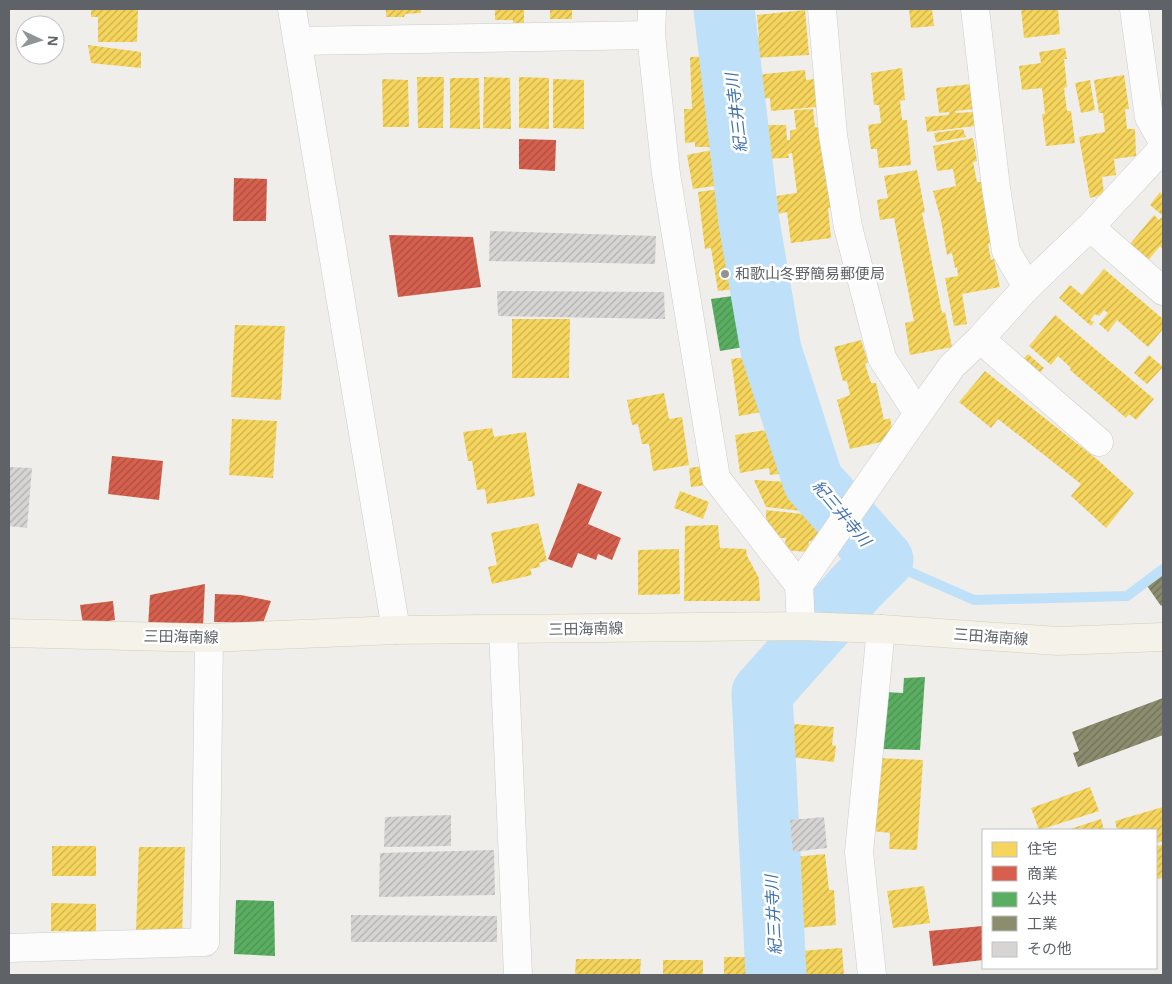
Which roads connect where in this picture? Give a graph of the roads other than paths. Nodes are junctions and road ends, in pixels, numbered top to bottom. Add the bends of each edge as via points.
1 (292, 9) edge
2 (822, 9) edge
3 (975, 9) edge
4 (1134, 9) edge
5 (652, 22) edge
6 (297, 40) junction
7 (1163, 142) edge
8 (1163, 148) edge
9 (1090, 227) junction
10 (1027, 287) junction
11 (1163, 291) edge
12 (980, 339) junction
13 (918, 414) junction
14 (1099, 442) dead end
15 (799, 585) junction
16 (801, 626) junction
17 (881, 629) junction
18 (396, 630) junction
19 (503, 630) junction
20 (9, 633) edge
21 (1163, 637) edge
22 (209, 638) junction
23 (9, 948) edge
24 (518, 975) edge
25 (872, 975) edge

1 - 6 street
2 - 13 street via 834,135 848,228 882,358
3 - 10 street via 1006,251
4 - 7 street via 1148,117
5 - 6 street
5 - 15 street via 666,174 716,478
6 - 18 street
8 - 9 street
9 - 10 street
9 - 11 street
10 - 12 street
12 - 13 street via 952,366
12 - 14 street
13 - 15 street
15 - 16 street
16 - 17 main road, 三田海南線
16 - 19 main road, 三田海南線
17 - 21 main road, 三田海南線 via 1058,641
17 - 25 street via 859,852
18 - 19 main road, 三田海南線
18 - 22 main road, 三田海南線
19 - 24 street
20 - 22 main road, 三田海南線
22 - 23 street via 205,942

